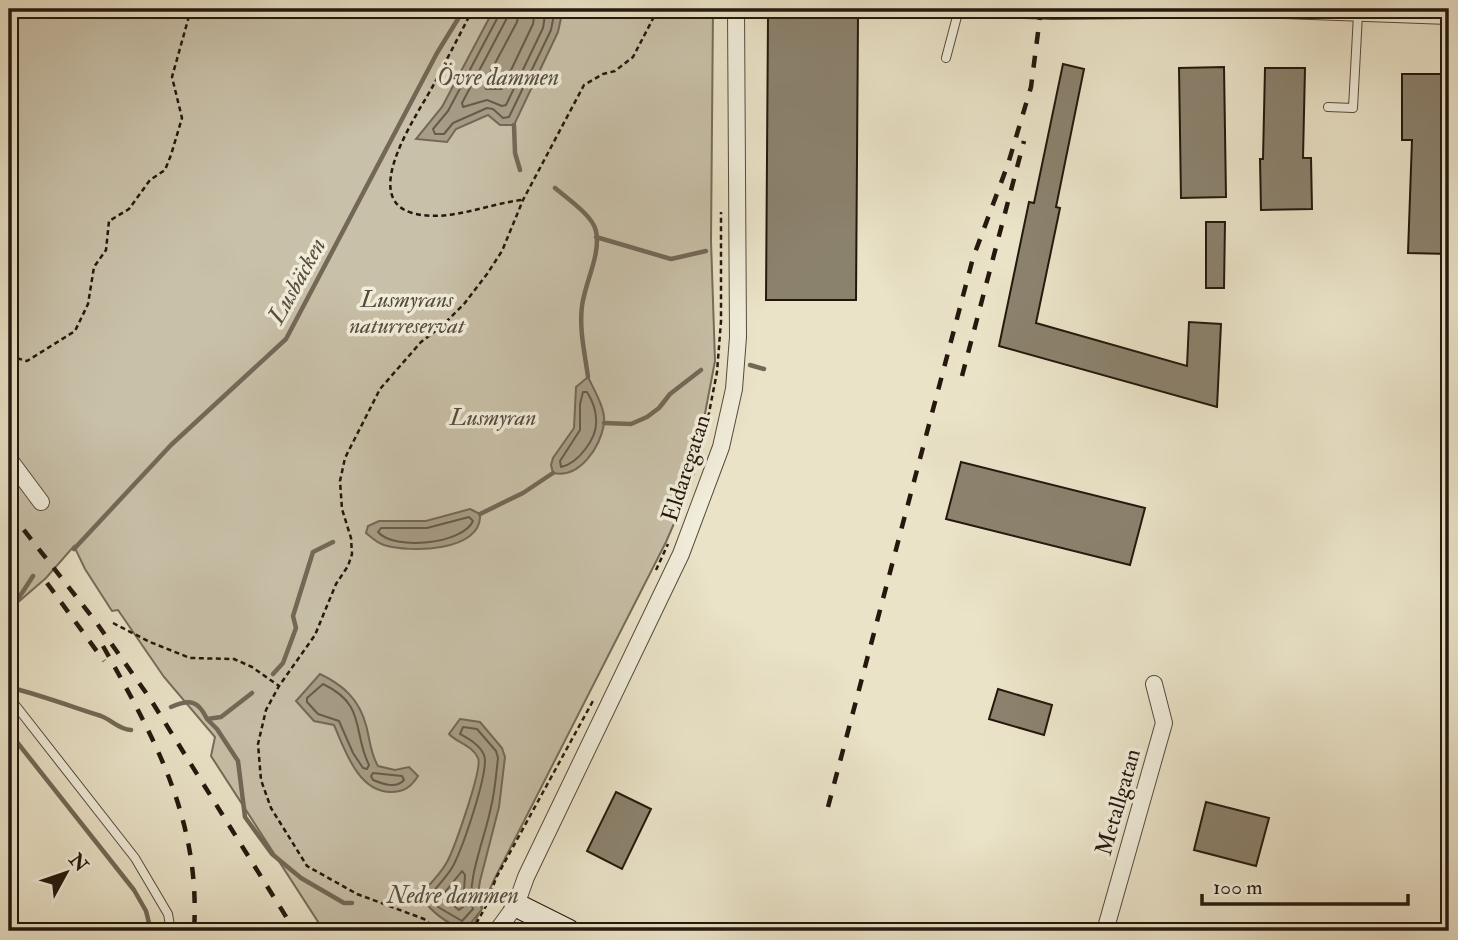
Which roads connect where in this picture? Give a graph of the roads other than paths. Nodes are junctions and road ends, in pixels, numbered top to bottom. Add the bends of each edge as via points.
1 (736, 9) edge
2 (960, 9) edge
3 (998, 9) edge
4 (1254, 9) edge
5 (1260, 9) edge
6 (1027, 10) edge
7 (1053, 10) edge
8 (1358, 14) junction
9 (1449, 16) edge
10 (947, 58) dead end
11 (1328, 107) dead end
12 (9, 459) edge
13 (41, 502) dead end
14 (1154, 684) dead end
15 (9, 697) edge
16 (516, 905) junction
17 (172, 931) edge
18 (497, 931) edge
19 (568, 931) edge
20 (1105, 931) edge

1 - 16 street, Eldaregatan via 738,337 734,389 721,447 681,554
2 - 10 lane
3 - 6 street
4 - 7 street
5 - 8 street
6 - 7 street
8 - 9 street
8 - 11 lane via 1353,107
12 - 13 street
14 - 20 street, Metallgatan via 1164,723
15 - 17 lane via 135,858 169,914
16 - 18 street, Eldaregatan
16 - 19 street

